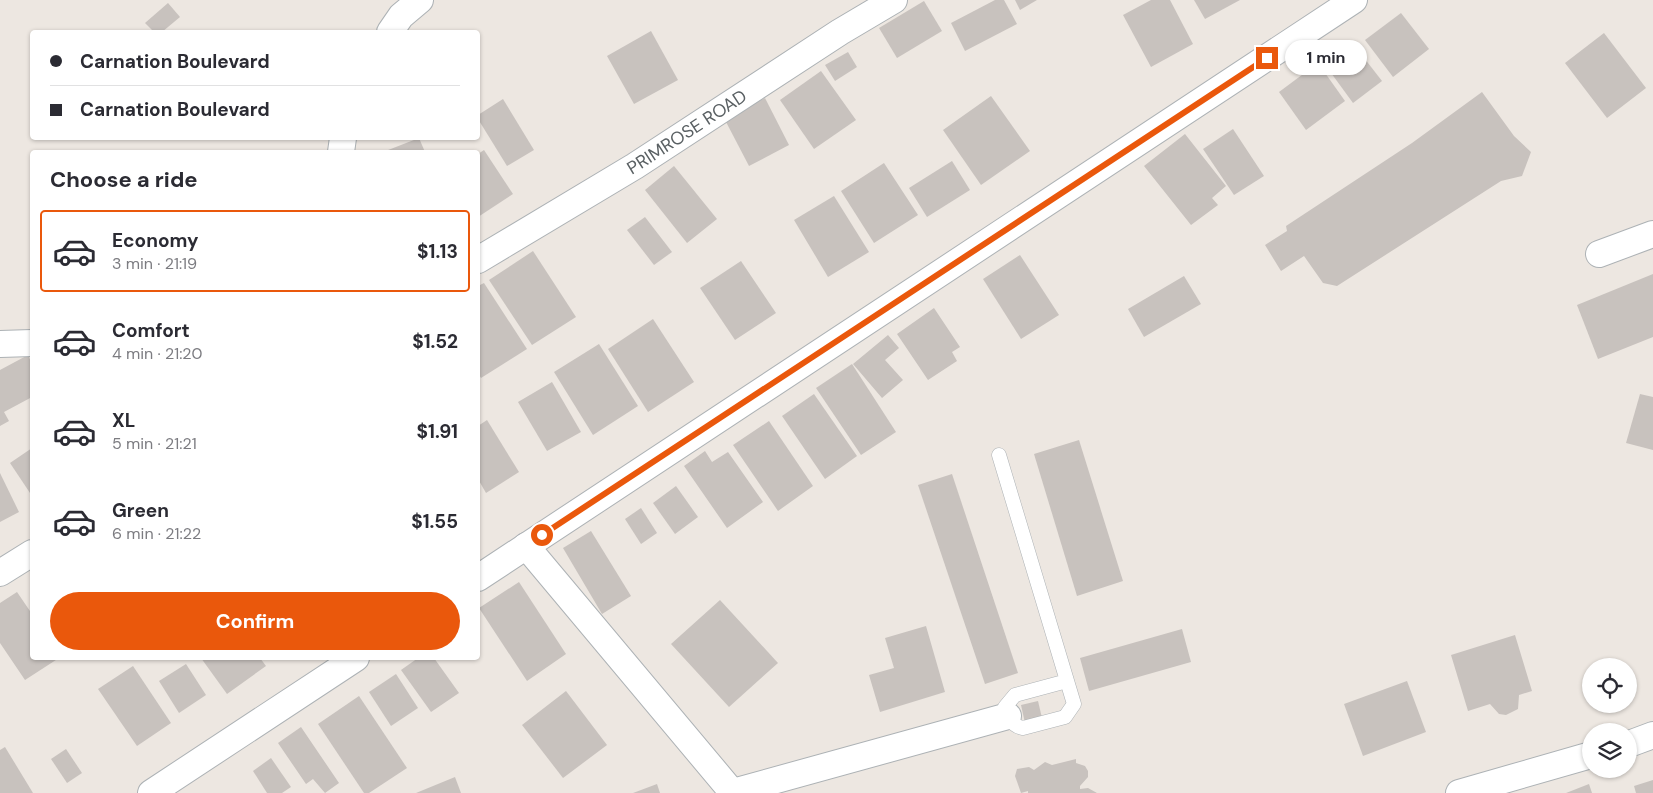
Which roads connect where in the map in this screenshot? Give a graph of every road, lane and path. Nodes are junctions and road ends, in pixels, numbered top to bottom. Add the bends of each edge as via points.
1 (420, 0) edge
2 (894, 0) edge
3 (1354, 0) edge
4 (391, 30) edge
5 (1653, 234) edge
6 (1599, 254) dead end
7 (480, 259) edge
8 (30, 343) edge
9 (0, 344) edge
10 (999, 455) dead end
11 (526, 546) junction
12 (30, 554) edge
13 (0, 574) edge
14 (480, 577) edge
15 (353, 660) edge
16 (1067, 681) junction
17 (1008, 716) junction
18 (1653, 736) edge
19 (1637, 741) edge
20 (1582, 758) edge
21 (151, 793) edge
22 (733, 793) edge
23 (1459, 793) edge

1 - 4 street via 401,16
2 - 7 street, PRIMROSE ROAD via 636,166
3 - 11 street
5 - 6 street
8 - 9 street
10 - 16 lane
11 - 14 street
11 - 22 street
12 - 13 street
15 - 21 street
16 - 17 lane via 1015,695 1005,707
16 - 17 lane via 1074,704 1065,717 1023,728 1017,727
17 - 22 street
18 - 19 street
20 - 23 street

